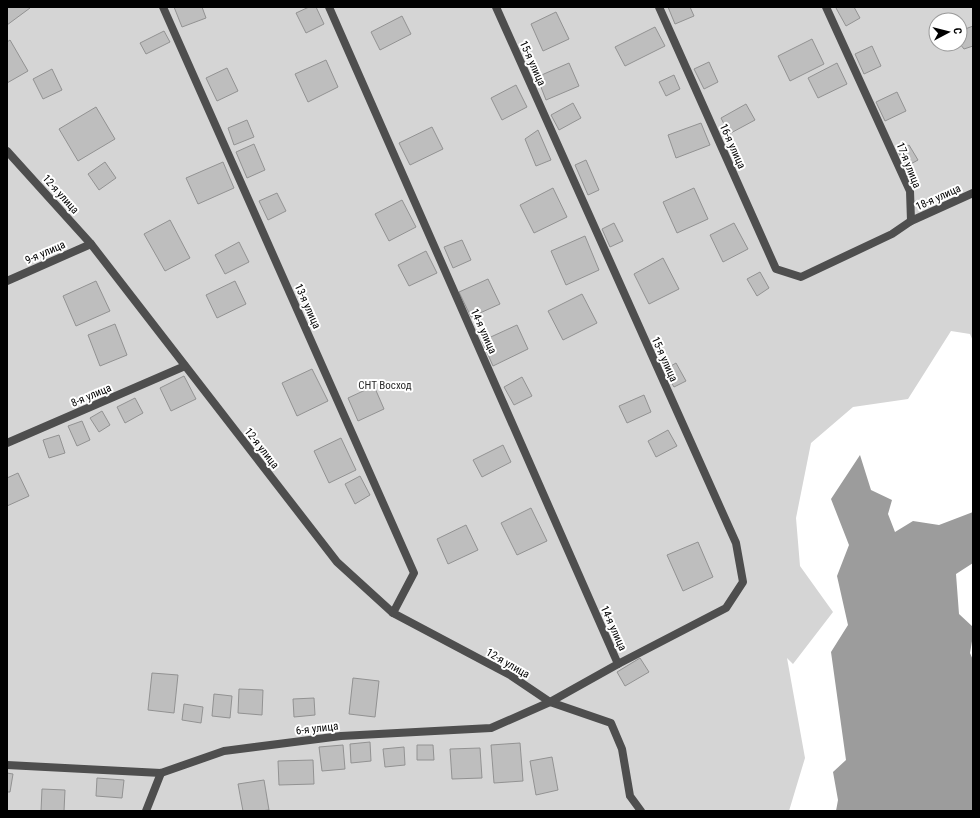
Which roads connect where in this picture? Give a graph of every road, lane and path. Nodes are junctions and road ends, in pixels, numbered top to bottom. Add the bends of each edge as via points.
1 (163, 7) edge
2 (330, 7) edge
3 (496, 7) edge
4 (659, 7) edge
5 (826, 7) edge
6 (7, 151) edge
7 (973, 193) edge
8 (911, 221) junction
9 (91, 244) junction
10 (7, 281) edge
11 (185, 366) junction
12 (7, 443) edge
13 (393, 613) junction
14 (618, 664) junction
15 (550, 702) junction
16 (7, 765) edge
17 (160, 773) junction
18 (146, 811) edge
19 (641, 811) edge

1 - 13 street, 13-я улица via 414,573
2 - 14 street, 14-я улица
3 - 14 street, 15-я улица via 738,551 743,582 726,608
4 - 8 street, 16-я улица via 776,269 801,277 892,234
5 - 8 street, 17-я улица via 910,191
6 - 9 street, 12-я улица
7 - 8 street, 18-я улица
9 - 10 street, 9-я улица
9 - 11 street, 12-я улица
11 - 12 street, 8-я улица
11 - 13 street, 12-я улица via 337,562
13 - 15 street, 12-я улица via 510,675
14 - 15 street, 6-я улица
15 - 17 street, 6-я улица via 491,728 341,736 224,751
15 - 19 street, 12-я улица via 610,723 622,749 630,796
16 - 17 street, 6-я улица
17 - 18 street

